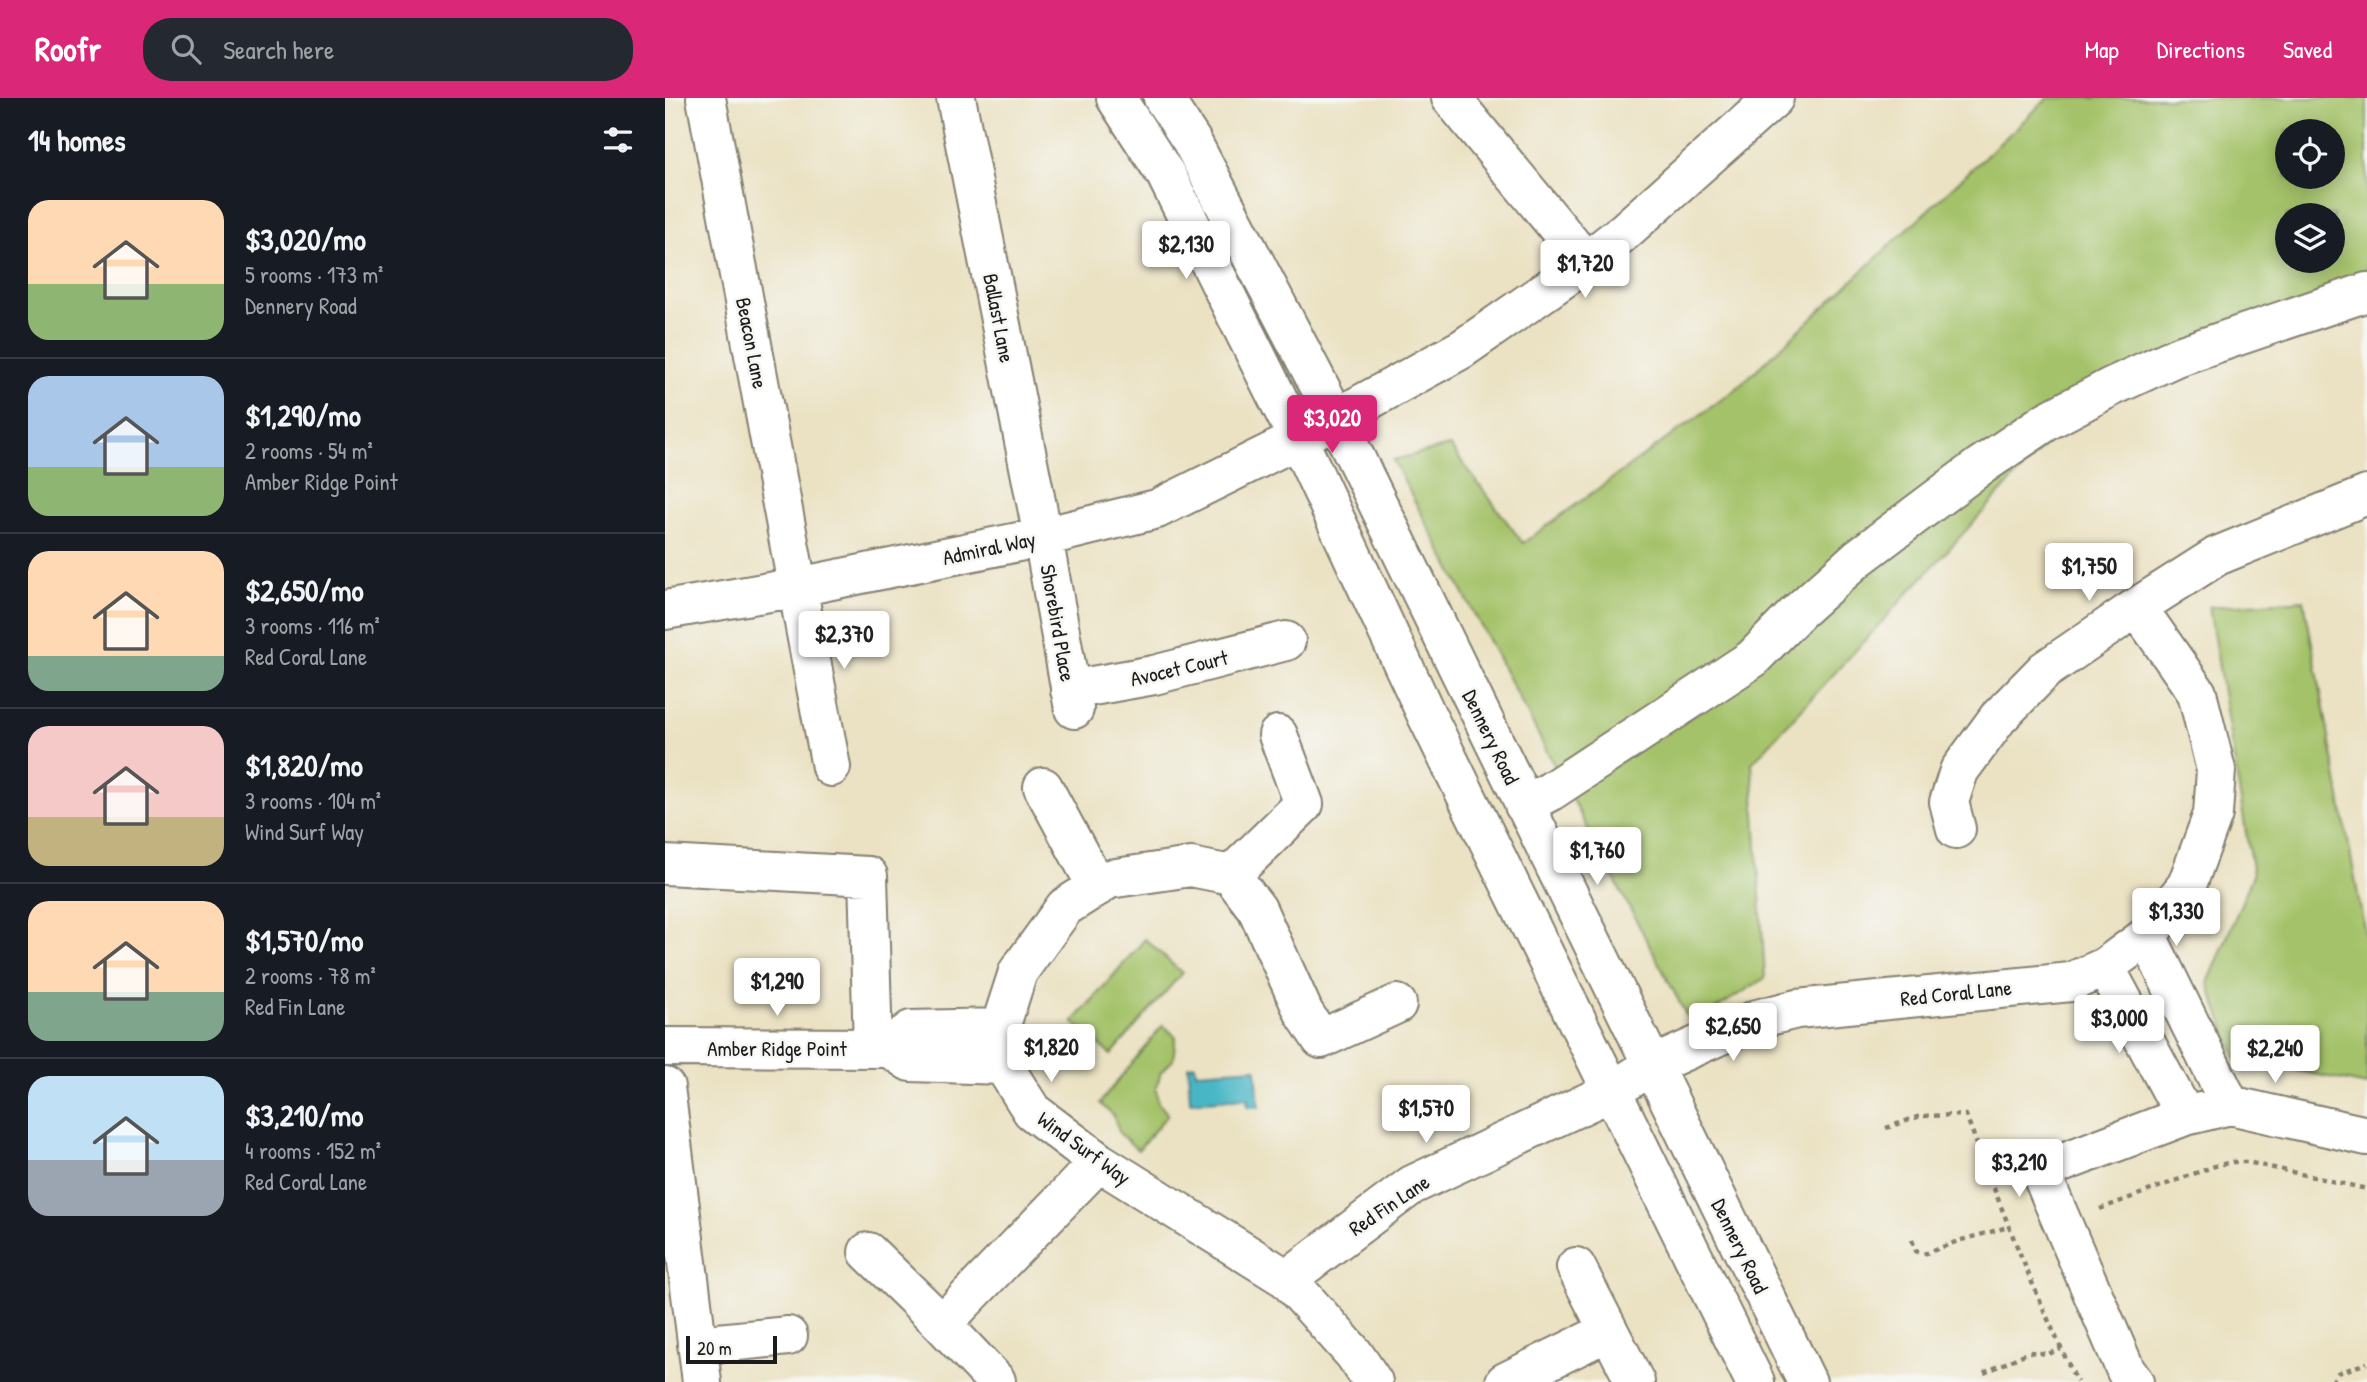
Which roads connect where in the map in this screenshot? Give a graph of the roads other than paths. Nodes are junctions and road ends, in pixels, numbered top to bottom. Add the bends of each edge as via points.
1 (706, 98) edge
2 (956, 98) edge
3 (1116, 98) edge
4 (1163, 98) edge
5 (1451, 98) edge
6 (1774, 98) edge
7 (1586, 262) junction
8 (2367, 292) edge
9 (1336, 418) junction
10 (1298, 439) junction
11 (2367, 495) edge
12 (1043, 537) junction
13 (798, 587) junction
14 (2137, 607) junction
15 (665, 610) edge
16 (1286, 641) dead end
17 (1072, 700) joint
18 (1278, 735) dead end
19 (831, 766) dead end
20 (1043, 787) dead end
21 (1524, 805) junction
22 (1956, 829) dead end
23 (665, 865) edge
24 (1231, 875) junction
25 (1097, 887) junction
26 (2147, 936) junction
27 (2105, 967) junction
28 (1397, 1004) dead end
29 (1001, 1046) junction
30 (665, 1047) edge
31 (881, 1048) junction
32 (1651, 1066) junction
33 (665, 1087) edge
34 (1612, 1091) junction
35 (2230, 1105) junction
36 (2185, 1116) junction
37 (2367, 1136) edge
38 (1099, 1163) junction
39 (868, 1252) dead end
40 (1576, 1266) dead end
41 (1287, 1279) junction
42 (942, 1324) junction
43 (1609, 1331) junction
44 (788, 1336) dead end
45 (700, 1364) edge
46 (996, 1381) edge
47 (1373, 1382) edge
48 (1505, 1382) edge
49 (1635, 1382) edge
50 (1755, 1382) edge
51 (1807, 1382) edge
52 (2134, 1382) edge

1 - 13 street, Beacon Lane
2 - 12 street, Ballast Lane
3 - 10 street via 1167,175
4 - 9 street, Dennery Road via 1191,140
5 - 7 street
6 - 7 street, Admiral Way
7 - 9 street, Admiral Way via 1462,349
8 - 21 street via 2176,357 2047,421 1858,558 1752,659
9 - 10 street, Admiral Way
9 - 21 street, Dennery Road
10 - 12 street, Admiral Way via 1157,509
10 - 34 street via 1427,716
11 - 14 street via 2217,556
12 - 13 street, Admiral Way
12 - 17 street, Shorebird Place
13 - 15 street, Admiral Way
13 - 19 street, Beacon Lane
14 - 22 street via 2045,670 1998,718 1959,771 1948,802
14 - 26 street, Red Coral Lane via 2197,693 2216,770 2213,814 2187,885
16 - 17 street, Avocet Court
18 - 24 street via 1304,804
20 - 25 street
21 - 32 street, Dennery Road
23 - 31 street via 868,876
24 - 25 street via 1191,867 1109,879
24 - 28 street via 1257,909 1321,1040
25 - 29 street via 1065,907 1018,972
26 - 27 street, Red Coral Lane
26 - 35 street
27 - 32 street, Red Coral Lane via 2071,982 1797,1009 1757,1019
27 - 36 street
29 - 31 street, Amber Ridge Point via 910,1062
29 - 38 street, Wind Surf Way via 1032,1111
30 - 31 street, Amber Ridge Point
32 - 34 street, Red Coral Lane
32 - 51 street, Dennery Road
33 - 45 street
34 - 41 street, Red Fin Lane via 1412,1185
34 - 50 street
35 - 36 street
35 - 37 street
36 - 52 street via 2040,1171
38 - 41 street, Wind Surf Way
38 - 42 street
39 - 42 street
40 - 43 street
41 - 47 street, Wind Surf Way
42 - 46 street
43 - 48 street
43 - 49 street
44 - 45 street

